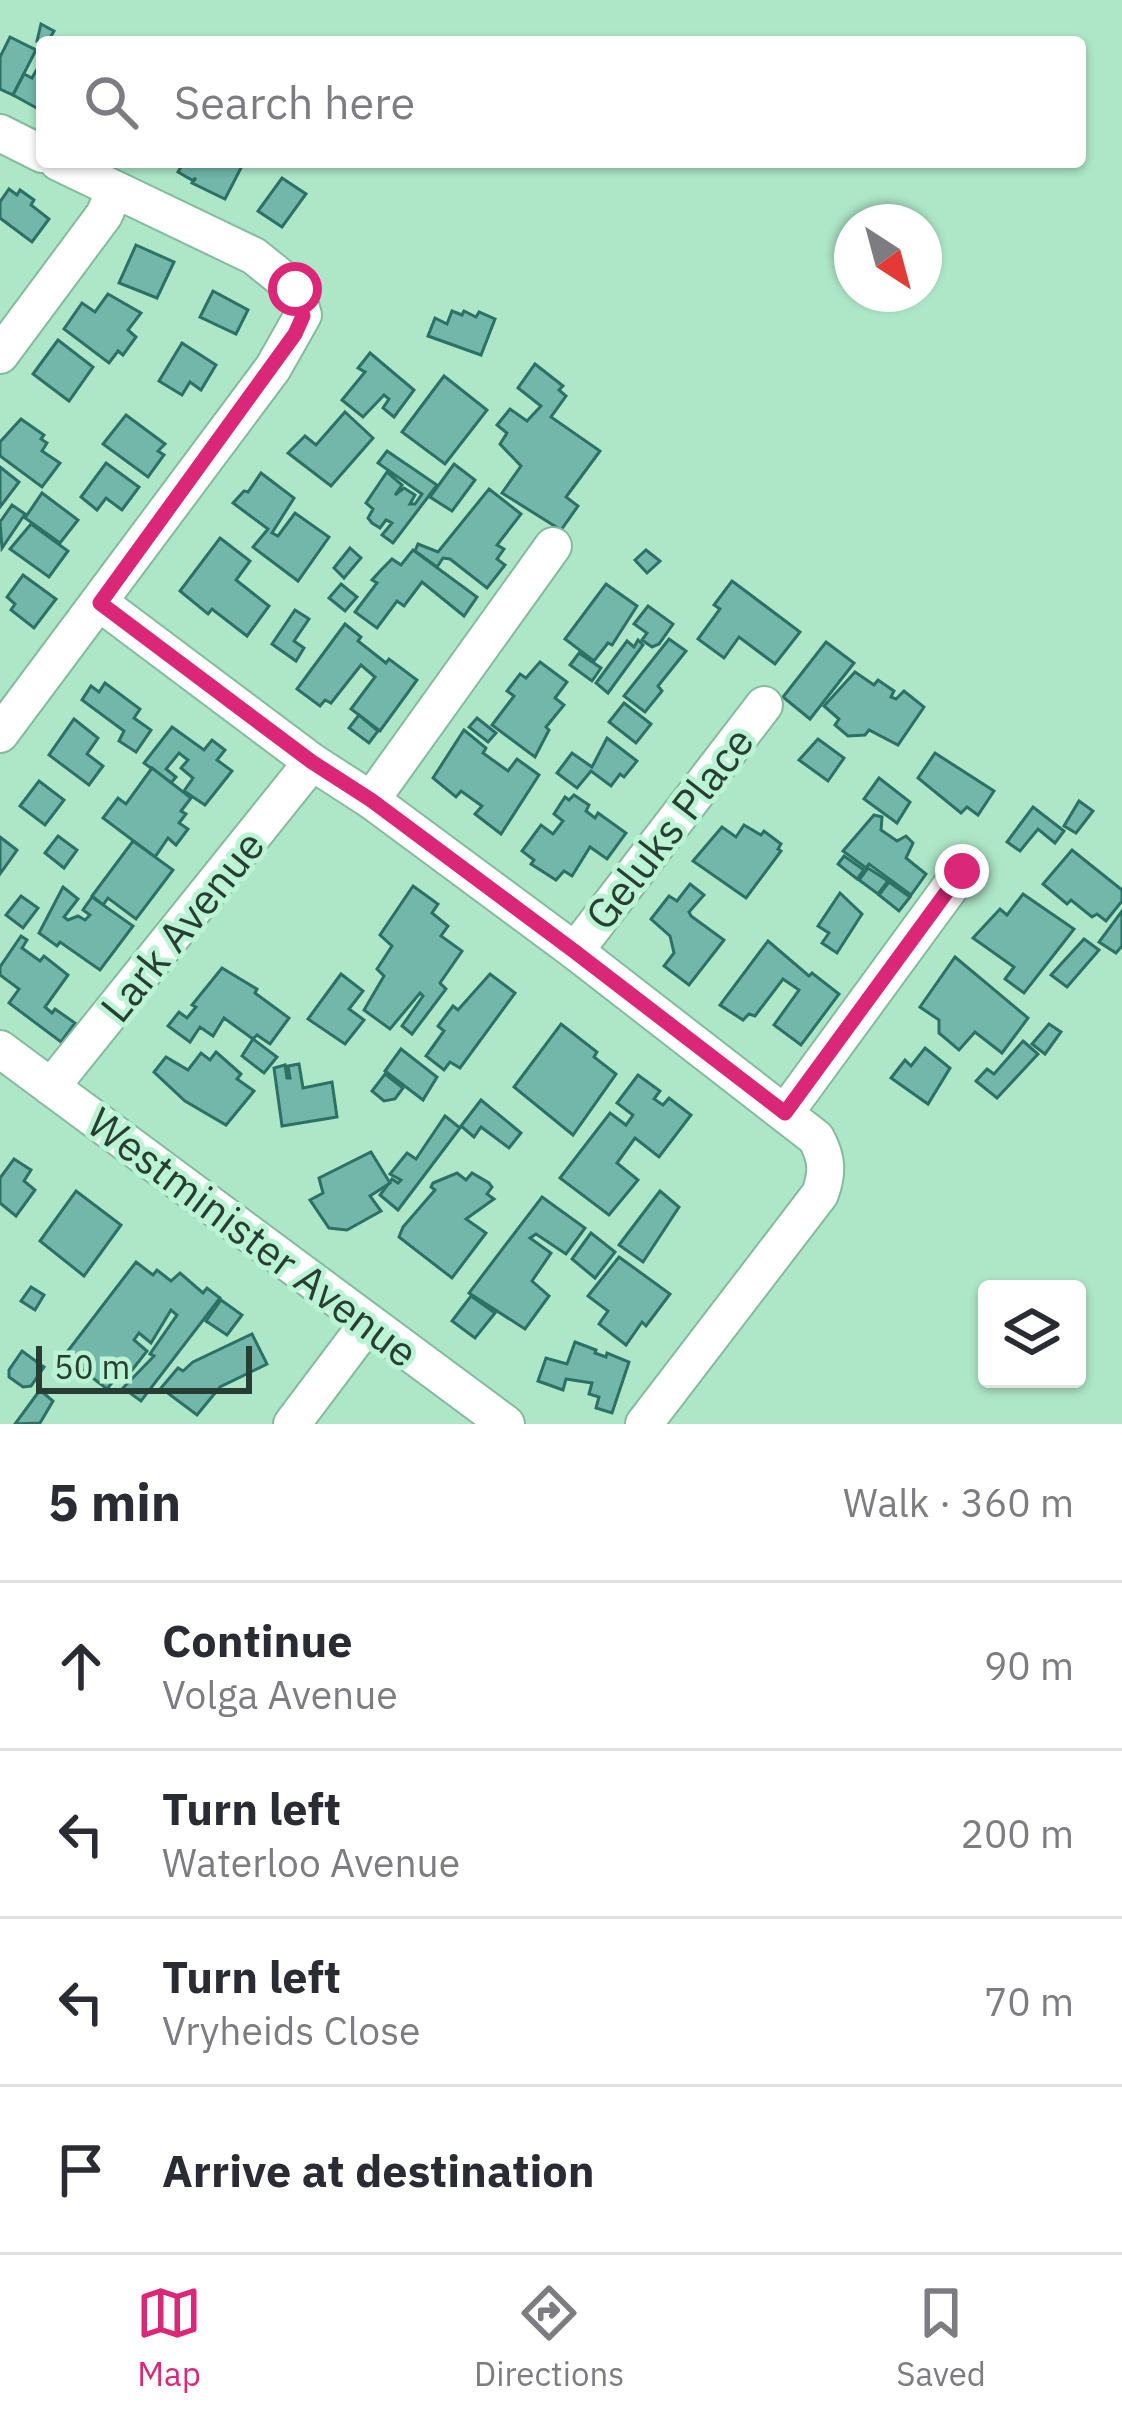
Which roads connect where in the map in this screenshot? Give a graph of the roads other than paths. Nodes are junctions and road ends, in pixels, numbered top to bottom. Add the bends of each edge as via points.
1 (0, 133) edge
2 (36, 151) edge
3 (70, 168) edge
4 (115, 190) junction
5 (0, 355) edge
6 (553, 546) dead end
7 (100, 603) junction
8 (764, 705) dead end
9 (0, 734) edge
10 (312, 762) junction
11 (371, 800) junction
12 (962, 871) dead end
13 (574, 951) junction
14 (0, 1049) edge
15 (51, 1087) junction
16 (785, 1113) junction
17 (368, 1323) junction
18 (292, 1424) edge
19 (506, 1424) edge
20 (644, 1424) edge

1 - 2 street
3 - 4 street
4 - 5 street
4 - 7 street via 254,256 295,289 303,316
6 - 11 street
7 - 9 street
7 - 10 street
8 - 13 street, Geluks Place
10 - 11 street
10 - 15 street, Lark Avenue
11 - 13 street
12 - 16 street
13 - 16 street
14 - 15 street, Westminister Avenue
15 - 17 street, Westminister Avenue
16 - 20 street via 825,1155 820,1193
17 - 18 street
17 - 19 street, Westminister Avenue

